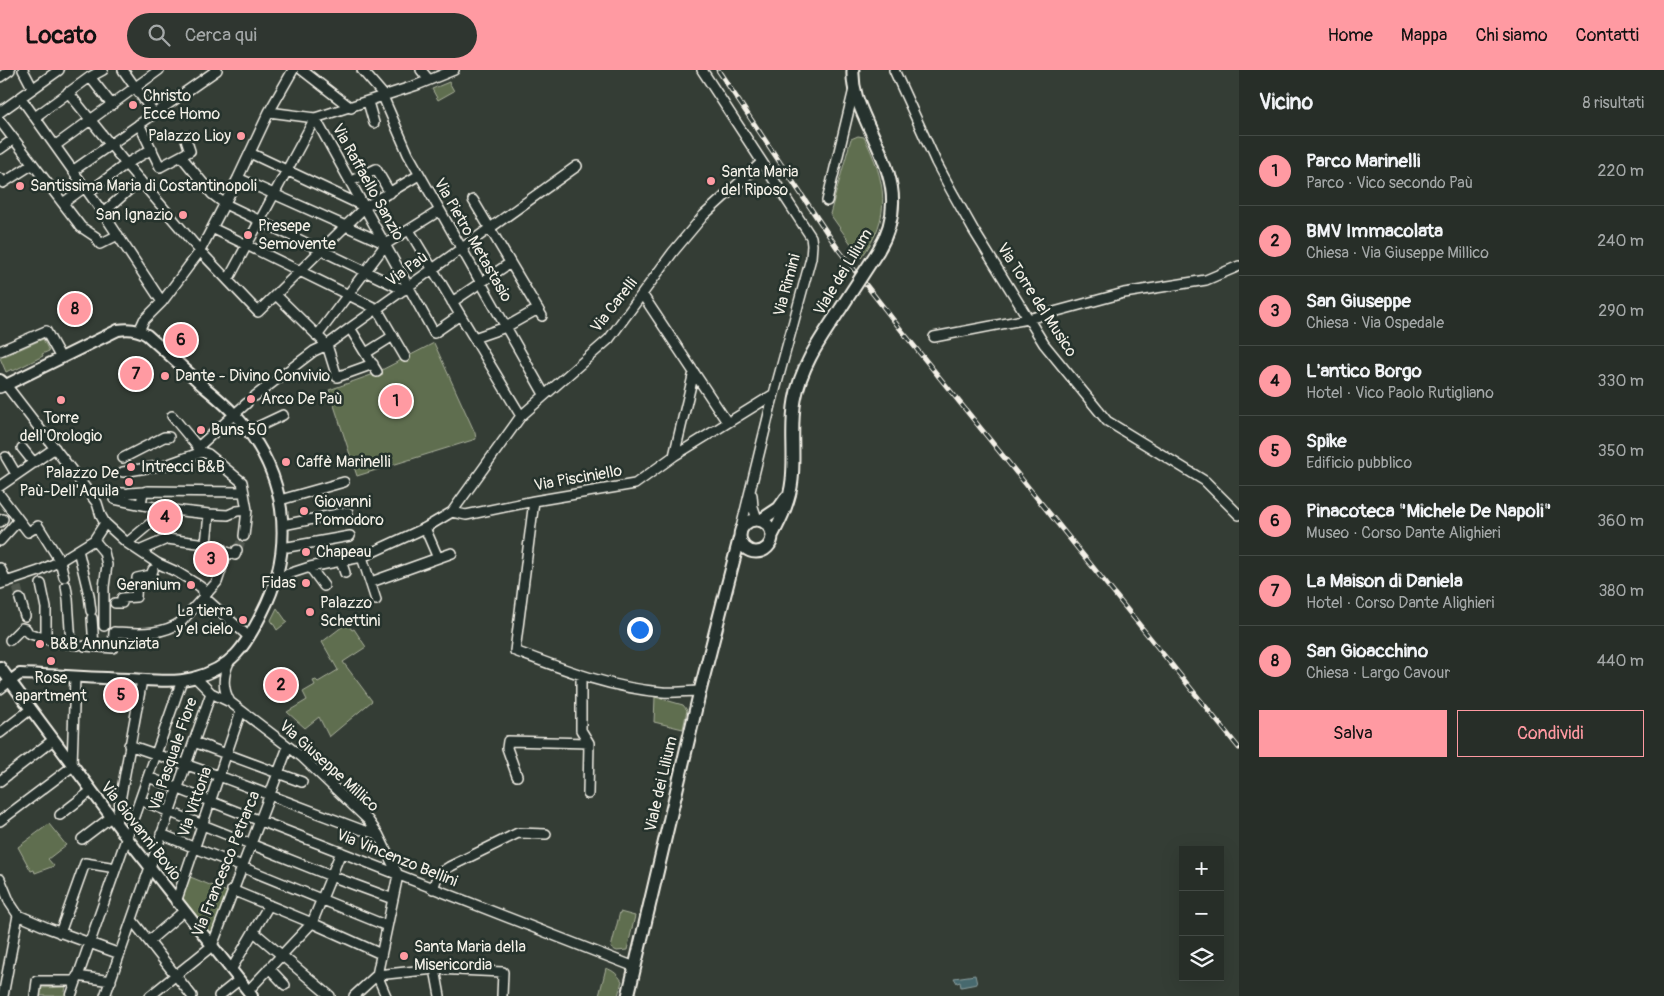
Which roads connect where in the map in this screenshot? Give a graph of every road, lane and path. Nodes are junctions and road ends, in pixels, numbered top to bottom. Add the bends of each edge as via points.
1 (10, 70) edge
2 (23, 70) edge
3 (59, 70) edge
4 (103, 70) edge
5 (123, 70) edge
6 (159, 70) edge
7 (217, 70) edge
8 (294, 70) edge
9 (302, 70) edge
10 (362, 70) edge
11 (421, 70) edge
12 (454, 70) edge
13 (702, 70) edge
14 (854, 70) edge
15 (894, 70) edge
16 (90, 76) junction
17 (0, 77) edge
18 (429, 80) junction
19 (136, 88) junction
20 (33, 89) junction
21 (854, 89) junction
22 (68, 92) junction
23 (384, 96) junction
24 (21, 98) junction
25 (368, 102) junction
26 (112, 105) junction
27 (351, 108) junction
28 (0, 112) edge
29 (269, 112) junction
30 (154, 114) junction
31 (35, 117) junction
32 (315, 118) junction
33 (91, 120) junction
34 (0, 121) edge
35 (374, 123) dead end
36 (139, 124) junction
37 (185, 136) dead end
38 (14, 138) junction
39 (110, 144) junction
40 (56, 145) junction
41 (0, 149) edge
42 (152, 149) junction
43 (250, 153) junction
44 (181, 156) junction
45 (762, 162) junction
46 (32, 164) junction
47 (126, 164) junction
48 (577, 166) dead end
49 (74, 170) junction
50 (287, 170) junction
51 (419, 175) junction
52 (238, 178) junction
53 (140, 180) junction
54 (2, 181) edge
55 (351, 181) junction
56 (87, 189) junction
57 (390, 193) junction
58 (274, 194) junction
59 (473, 200) dead end
60 (827, 202) dead end
61 (63, 203) junction
62 (225, 204) junction
63 (365, 207) junction
64 (440, 211) junction
65 (103, 213) junction
66 (260, 221) junction
67 (346, 227) junction
68 (212, 228) junction
69 (490, 228) junction
70 (409, 230) junction
71 (118, 235) junction
72 (247, 244) junction
73 (386, 244) junction
74 (461, 248) junction
75 (322, 250) junction
76 (200, 252) junction
77 (510, 263) junction
78 (1239, 266) edge
79 (433, 269) junction
80 (301, 271) junction
81 (366, 272) junction
82 (228, 280) junction
83 (481, 282) junction
84 (406, 288) junction
85 (349, 294) junction
86 (642, 294) junction
87 (276, 296) junction
88 (162, 302) junction
89 (452, 302) junction
90 (377, 309) junction
91 (460, 315) junction
92 (1028, 319) junction
93 (350, 328) junction
94 (506, 328) junction
95 (139, 331) junction
96 (317, 336) junction
97 (393, 336) junction
98 (934, 336) dead end
99 (474, 338) junction
100 (327, 345) junction
101 (0, 351) edge
102 (366, 353) junction
103 (405, 357) dead end
104 (61, 358) junction
105 (694, 372) junction
106 (2, 384) edge
107 (544, 394) junction
108 (774, 394) junction
109 (255, 396) dead end
110 (247, 403) dead end
111 (234, 414) junction
112 (283, 415) dead end
113 (172, 416) dead end
114 (520, 416) junction
115 (727, 422) junction
116 (182, 428) junction
117 (249, 431) junction
118 (22, 448) dead end
119 (55, 448) junction
120 (200, 450) junction
121 (674, 456) junction
122 (6, 457) dead end
123 (124, 458) dead end
124 (34, 464) junction
125 (123, 472) dead end
126 (16, 474) junction
127 (753, 475) junction
128 (344, 482) dead end
129 (0, 486) edge
130 (143, 492) junction
131 (244, 492) junction
132 (790, 492) junction
133 (0, 495) edge
134 (280, 500) junction
135 (534, 501) junction
136 (141, 504) junction
137 (163, 509) junction
138 (247, 510) junction
139 (348, 512) dead end
140 (452, 512) junction
141 (209, 514) junction
142 (1239, 515) edge
143 (759, 520) junction
144 (18, 521) junction
145 (105, 523) junction
146 (283, 525) junction
147 (425, 528) junction
148 (741, 532) junction
149 (772, 534) junction
150 (244, 536) tunnel mouth
151 (350, 536) dead end
152 (94, 540) junction
153 (0, 541) edge
154 (127, 543) junction
155 (206, 544) junction
156 (288, 547) dead end
157 (222, 549) dead end
158 (78, 550) junction
159 (237, 550) tunnel mouth
160 (139, 551) junction
161 (753, 552) junction
162 (452, 553) dead end
163 (362, 557) junction
164 (438, 558) junction
165 (60, 561) junction
166 (341, 561) junction
167 (155, 566) junction
168 (310, 567) junction
169 (0, 568) edge
170 (39, 572) junction
171 (345, 573) dead end
172 (276, 578) junction
173 (729, 581) junction
174 (371, 582) junction
175 (324, 586) dead end
176 (14, 589) edge
177 (204, 597) junction
178 (376, 600) dead end
179 (115, 603) dead end
180 (104, 626) dead end
181 (24, 628) junction
182 (10, 640) dead end
183 (51, 640) junction
184 (247, 640) junction
185 (82, 645) junction
186 (230, 662) junction
187 (0, 667) edge
188 (581, 676) junction
189 (75, 677) junction
190 (195, 677) junction
191 (142, 680) junction
192 (182, 680) junction
193 (10, 681) junction
194 (0, 689) edge
195 (700, 691) junction
196 (210, 693) junction
197 (230, 702) junction
198 (31, 710) junction
199 (242, 711) junction
200 (0, 733) edge
201 (53, 740) junction
202 (194, 742) junction
203 (589, 743) junction
204 (130, 745) junction
205 (288, 747) junction
206 (156, 753) junction
207 (227, 754) junction
208 (186, 764) junction
209 (72, 765) junction
210 (279, 773) junction
211 (219, 776) junction
212 (517, 776) dead end
213 (148, 777) junction
214 (0, 780) edge
215 (302, 782) dead end
216 (177, 788) junction
217 (92, 791) junction
218 (588, 794) dead end
219 (270, 796) junction
220 (140, 800) junction
221 (211, 801) junction
222 (169, 812) junction
223 (60, 815) dead end
224 (113, 820) junction
225 (0, 821) edge
226 (260, 821) junction
227 (202, 826) junction
228 (161, 834) junction
229 (378, 834) junction
230 (546, 834) dead end
231 (127, 838) junction
232 (82, 839) dead end
233 (250, 844) junction
234 (195, 848) junction
235 (341, 852) junction
236 (150, 867) junction
237 (241, 867) junction
238 (116, 868) junction
239 (398, 875) junction
240 (331, 876) junction
241 (0, 878) edge
242 (433, 889) junction
243 (232, 890) junction
244 (322, 899) junction
245 (392, 899) junction
246 (176, 902) junction
247 (269, 905) junction
248 (184, 911) junction
249 (18, 915) junction
250 (132, 920) junction
251 (312, 923) junction
252 (387, 926) junction
253 (254, 932) junction
254 (60, 933) junction
255 (149, 941) junction
256 (89, 942) junction
257 (212, 946) junction
258 (120, 954) junction
259 (381, 954) junction
260 (282, 955) junction
261 (635, 967) junction
262 (269, 968) junction
263 (232, 970) junction
264 (435, 970) junction
265 (377, 975) junction
266 (175, 976) junction
267 (76, 978) junction
268 (239, 980) junction
269 (111, 981) junction
270 (285, 985) dead end
271 (250, 993) edge
272 (2, 996) edge
273 (35, 996) edge
274 (70, 996) edge
275 (105, 996) edge
276 (150, 996) edge
277 (192, 996) edge
278 (219, 996) edge
279 (330, 996) edge
280 (354, 996) edge
281 (386, 996) edge
282 (440, 996) edge
283 (502, 996) edge
284 (628, 996) edge

1 - 17 street
2 - 20 street
3 - 20 street
4 - 16 street
5 - 19 street
6 - 19 street
7 - 30 street
8 - 29 street
9 - 27 street
10 - 23 street, Via Pietro Metastasio
11 - 18 street
12 - 18 street
13 - 45 street, Via Rimini
14 - 21 main road, Viale dei Lilium
15 - 92 street, Via Torre del Musico via 939,169
16 - 22 street
16 - 26 street
18 - 23 street
19 - 26 street
19 - 30 street
20 - 24 street
21 - 60 street
21 - 132 main road, Viale dei Lilium, bridge via 885,161 891,186 890,220 878,251 807,362 797,389
22 - 31 street
22 - 33 street
23 - 25 street
23 - 51 street, Via Pietro Metastasio
24 - 28 street
24 - 31 street
25 - 27 street
25 - 35 street
26 - 33 street
27 - 32 street
29 - 32 street
29 - 43 street
30 - 36 street
31 - 40 street
32 - 50 street
32 - 55 street, Via Raffaello Sanzio
33 - 39 street
33 - 40 street
34 - 38 street
36 - 39 street
36 - 42 street
37 - 44 street via 190,151
38 - 41 street
38 - 46 street
39 - 47 street
39 - 49 street
40 - 49 street
42 - 44 street via 160,167
42 - 47 street
43 - 50 street
43 - 52 street
44 - 62 street via 212,194
45 - 86 street, Via Carelli via 704,215
45 - 108 street, Via Rimini via 811,237 812,245
46 - 54 street
46 - 61 street
47 - 53 street
47 - 56 street
48 - 69 street, Via Paù
49 - 56 street
50 - 58 street
50 - 63 street
51 - 57 street
51 - 64 street, Via Pietro Metastasio
52 - 58 street
52 - 62 street
53 - 65 street
53 - 76 street
55 - 57 street via 376,169
55 - 63 street, Via Raffaello Sanzio
56 - 61 street
56 - 65 street
57 - 63 street
58 - 66 street
58 - 67 street
59 - 69 street
61 - 71 street via 81,227 96,237 100,244
62 - 66 street
62 - 68 street
63 - 67 street
63 - 73 street, Via Raffaello Sanzio
64 - 70 street
64 - 74 street, Via Pietro Metastasio
65 - 71 street
66 - 72 street
66 - 75 street
67 - 73 street
67 - 75 street
68 - 72 street
68 - 76 street
69 - 74 street, Via Paù
69 - 77 street
70 - 73 street
70 - 79 street
71 - 88 street
72 - 80 street
72 - 82 street
73 - 81 street
73 - 84 street, Via Raffaello Sanzio
74 - 79 street, Via Paù
74 - 83 street, Via Pietro Metastasio
75 - 80 street
75 - 81 street
76 - 82 street
76 - 88 street
77 - 83 street
77 - 94 street via 540,313
78 - 92 street via 1206,280 1124,293
79 - 84 street, Via Paù
79 - 89 street
80 - 85 street
80 - 87 street
81 - 84 street
81 - 85 street
82 - 87 street via 258,312
83 - 89 street
83 - 94 street, Via Pietro Metastasio
84 - 90 street, Via Paù
84 - 91 street, Via Raffaello Sanzio via 434,333
85 - 90 street
85 - 96 street
86 - 105 street
86 - 107 street, Via Carelli via 608,339
87 - 96 street
88 - 95 street via 144,320
89 - 91 street
90 - 93 street, Via Paù
90 - 97 street
91 - 99 street
92 - 98 street
92 - 142 street, Via Torre del Musico via 1044,344 1107,421 1204,482
93 - 100 street, Via Paù
93 - 102 street
94 - 99 street
94 - 107 street, Via Pietro Metastasio
95 - 104 street via 118,330
95 - 111 street
96 - 100 street
97 - 102 street
97 - 103 street
99 - 114 street
100 - 102 street via 337,377 375,368
100 - 109 street, Via Paù via 314,351
101 - 104 street via 46,331
104 - 106 street
105 - 115 street
105 - 121 street
106 - 119 street
107 - 114 street, Via Carelli
108 - 115 street, Via Pisciniello
108 - 127 street, Via Rimini
110 - 111 street
111 - 117 street
111 - 120 street
112 - 117 street
113 - 116 street
114 - 140 street, Via Carelli
115 - 121 street, Via Pisciniello
116 - 120 street
116 - 123 street
117 - 134 street via 273,474
118 - 124 street
119 - 124 street
119 - 145 street via 97,503
120 - 125 street via 196,456 162,466
120 - 131 street via 240,479
121 - 135 street, Via Pisciniello via 635,484
122 - 126 street
124 - 126 street
126 - 129 street
127 - 143 street, Via Rimini via 752,501
127 - 148 street, Via Rimini
128 - 134 street
130 - 131 street
130 - 136 street
130 - 136 street via 121,495
131 - 138 street
132 - 143 main road via 779,508
132 - 149 main road, Viale dei Lilium
133 - 144 street
134 - 146 street
135 - 140 street, Via Pisciniello via 466,515
135 - 188 street via 515,651
136 - 137 street
137 - 141 street
137 - 154 street
138 - 141 street via 228,515
138 - 150 street
139 - 146 street
140 - 147 street
141 - 155 street
143 - 148 main road via 748,521
143 - 149 main road via 769,525
144 - 153 street
144 - 165 street via 28,532 38,526
145 - 152 street
145 - 154 street
146 - 172 street
147 - 163 street
147 - 164 street
148 - 161 main road via 744,546
148 - 173 main road, Viale dei Lilium
149 - 161 main road, Viale dei Lilium via 767,548
151 - 156 street
152 - 158 street
152 - 180 street via 104,552 107,566
154 - 160 street
155 - 157 street
155 - 160 street via 166,539
158 - 165 street
158 - 185 street via 91,614
159 - 177 street via 235,555 227,552 217,582
160 - 167 street
161 - 173 main road, Viale dei Lilium via 739,562
162 - 164 street
163 - 166 street
163 - 174 street
164 - 174 street
165 - 170 street
165 - 185 street
166 - 168 street
166 - 171 street
167 - 177 street via 178,572 202,588
167 - 179 street via 150,575 137,578 136,597 122,598 122,603
168 - 172 street
168 - 175 street
169 - 176 street
170 - 176 street
170 - 183 street
172 - 184 street via 270,597
173 - 195 main road, Viale dei Lilium
174 - 178 street
176 - 181 street via 25,617
177 - 184 street
177 - 185 street via 175,626 141,634 114,632 113,648
181 - 182 street
181 - 183 street via 28,633
183 - 185 street
184 - 186 street
186 - 190 street
186 - 197 street via 224,684
187 - 193 street, Via Giovanni Bovio
188 - 195 street via 663,692
188 - 203 street via 581,730
189 - 191 street
189 - 193 street via 20,674
189 - 209 street
190 - 192 street
190 - 196 street
191 - 192 street
191 - 204 street
192 - 206 street
193 - 194 street
193 - 198 street, Via Giovanni Bovio
195 - 261 main road, Viale dei Lilium
196 - 197 street, Via Giuseppe Millico
196 - 202 street, Via Pasquale Fiore
197 - 199 street, Via Giuseppe Millico
198 - 200 street
198 - 201 street, Via Giovanni Bovio
199 - 205 street, Via Giuseppe Millico
199 - 207 street, Via Vittoria
201 - 209 street, Via Giovanni Bovio
201 - 214 street
202 - 207 street
202 - 208 street, Via Pasquale Fiore
203 - 212 street via 508,741 507,748
203 - 218 street
204 - 206 street
204 - 224 street
205 - 210 street, Via Francesco Petrarca
205 - 229 street, Via Giuseppe Millico via 368,820
206 - 208 street
206 - 213 street
207 - 210 street
207 - 211 street, Via Vittoria
208 - 211 street
208 - 216 street, Via Pasquale Fiore
209 - 217 street, Via Giovanni Bovio
209 - 225 street
210 - 215 street
210 - 219 street, Via Francesco Petrarca
211 - 219 street
211 - 221 street, Via Vittoria
213 - 216 street, Via Vincenzo Bellini
213 - 220 street
216 - 221 street, Via Vincenzo Bellini
216 - 222 street, Via Pasquale Fiore
217 - 223 street
217 - 224 street, Via Giovanni Bovio
219 - 226 street, Via Francesco Petrarca
219 - 229 street
220 - 222 street
220 - 231 street
221 - 226 street, Via Vincenzo Bellini
221 - 227 street, Via Vittoria
222 - 227 street
222 - 228 street, Via Pasquale Fiore
224 - 231 street, Via Giovanni Bovio
224 - 232 street
226 - 233 street, Via Francesco Petrarca
226 - 235 street, Via Vincenzo Bellini
227 - 233 street
227 - 234 street, Via Vittoria
228 - 234 street
228 - 236 street, Via Pasquale Fiore
229 - 239 street, Via Giuseppe Millico
230 - 242 street via 518,833 448,867 438,874
231 - 236 street, Via Giovanni Bovio
231 - 238 street
233 - 237 street, Via Francesco Petrarca
233 - 240 street
234 - 237 street
234 - 246 street, Via Vittoria
235 - 239 street, Via Vincenzo Bellini
235 - 240 street
236 - 246 street, Via Giovanni Bovio
236 - 250 street, Via Pasquale Fiore
237 - 243 street, Via Francesco Petrarca
237 - 244 street
238 - 254 street via 85,864
238 - 256 street
239 - 242 street, Via Vincenzo Bellini
239 - 245 street
240 - 244 street
240 - 245 street
241 - 249 street
242 - 261 street, Via Vincenzo Bellini
243 - 247 street
243 - 257 street, Via Francesco Petrarca
244 - 251 street
244 - 252 street
245 - 252 street
246 - 248 street, Via Giovanni Bovio
247 - 251 street
247 - 253 street
248 - 255 street
248 - 257 street, Via Giovanni Bovio
249 - 254 street
249 - 272 street
250 - 255 street
250 - 258 street, Via Pasquale Fiore
251 - 259 street
251 - 260 street
252 - 259 street
253 - 260 street
253 - 263 street
254 - 256 street
255 - 266 street
256 - 258 street
256 - 267 street
257 - 263 street, Via Giovanni Bovio
257 - 266 street, Via Francesco Petrarca
258 - 269 street, Via Pasquale Fiore
259 - 265 street
260 - 262 street
260 - 279 street
261 - 284 main road, Viale dei Lilium
262 - 270 street
262 - 271 street
263 - 268 street, Via Giovanni Bovio
264 - 265 street
264 - 282 street
264 - 283 street via 503,972
265 - 280 street
265 - 281 street
266 - 276 street, Via Francesco Petrarca
266 - 277 street
267 - 269 street
267 - 273 street via 37,981
267 - 274 street
268 - 271 street, Via Giovanni Bovio
268 - 278 street
269 - 275 street, Via Pasquale Fiore

